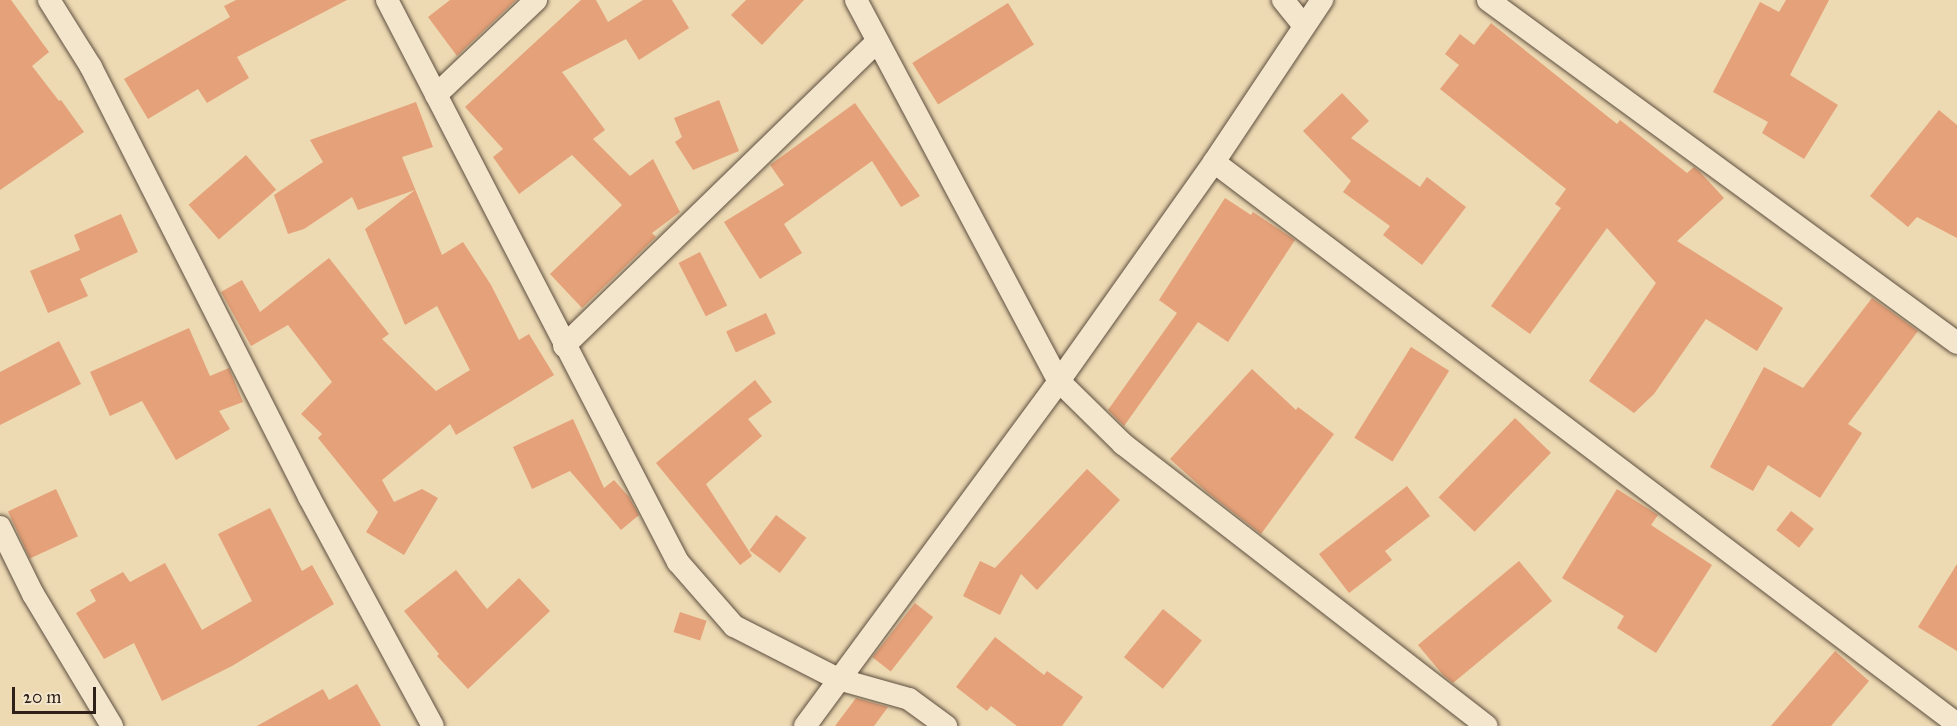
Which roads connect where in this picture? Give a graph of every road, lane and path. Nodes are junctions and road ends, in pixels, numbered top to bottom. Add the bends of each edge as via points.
1 (49, 0) edge
2 (387, 0) edge
3 (536, 0) edge
4 (855, 0) edge
5 (1283, 0) edge
6 (1322, 0) edge
7 (1488, 0) edge
8 (1304, 26) junction
9 (877, 42) junction
10 (436, 94) junction
11 (1214, 162) junction
12 (1957, 344) edge
13 (564, 346) junction
14 (1059, 381) junction
15 (0, 527) edge
16 (838, 678) junction
17 (1957, 724) edge
18 (112, 726) edge
19 (433, 726) edge
20 (805, 726) edge
21 (946, 726) edge
22 (1486, 726) edge

1 - 19 street via 91,67 309,497
2 - 10 street
3 - 10 street
4 - 9 street
5 - 8 street
6 - 8 street
7 - 12 street
8 - 11 street
9 - 13 street
9 - 14 street
10 - 13 street
11 - 14 street
11 - 17 street
13 - 16 street via 678,562 734,626
14 - 16 street
14 - 22 street via 1123,444
15 - 18 street via 33,594
16 - 20 street
16 - 21 street via 909,699

